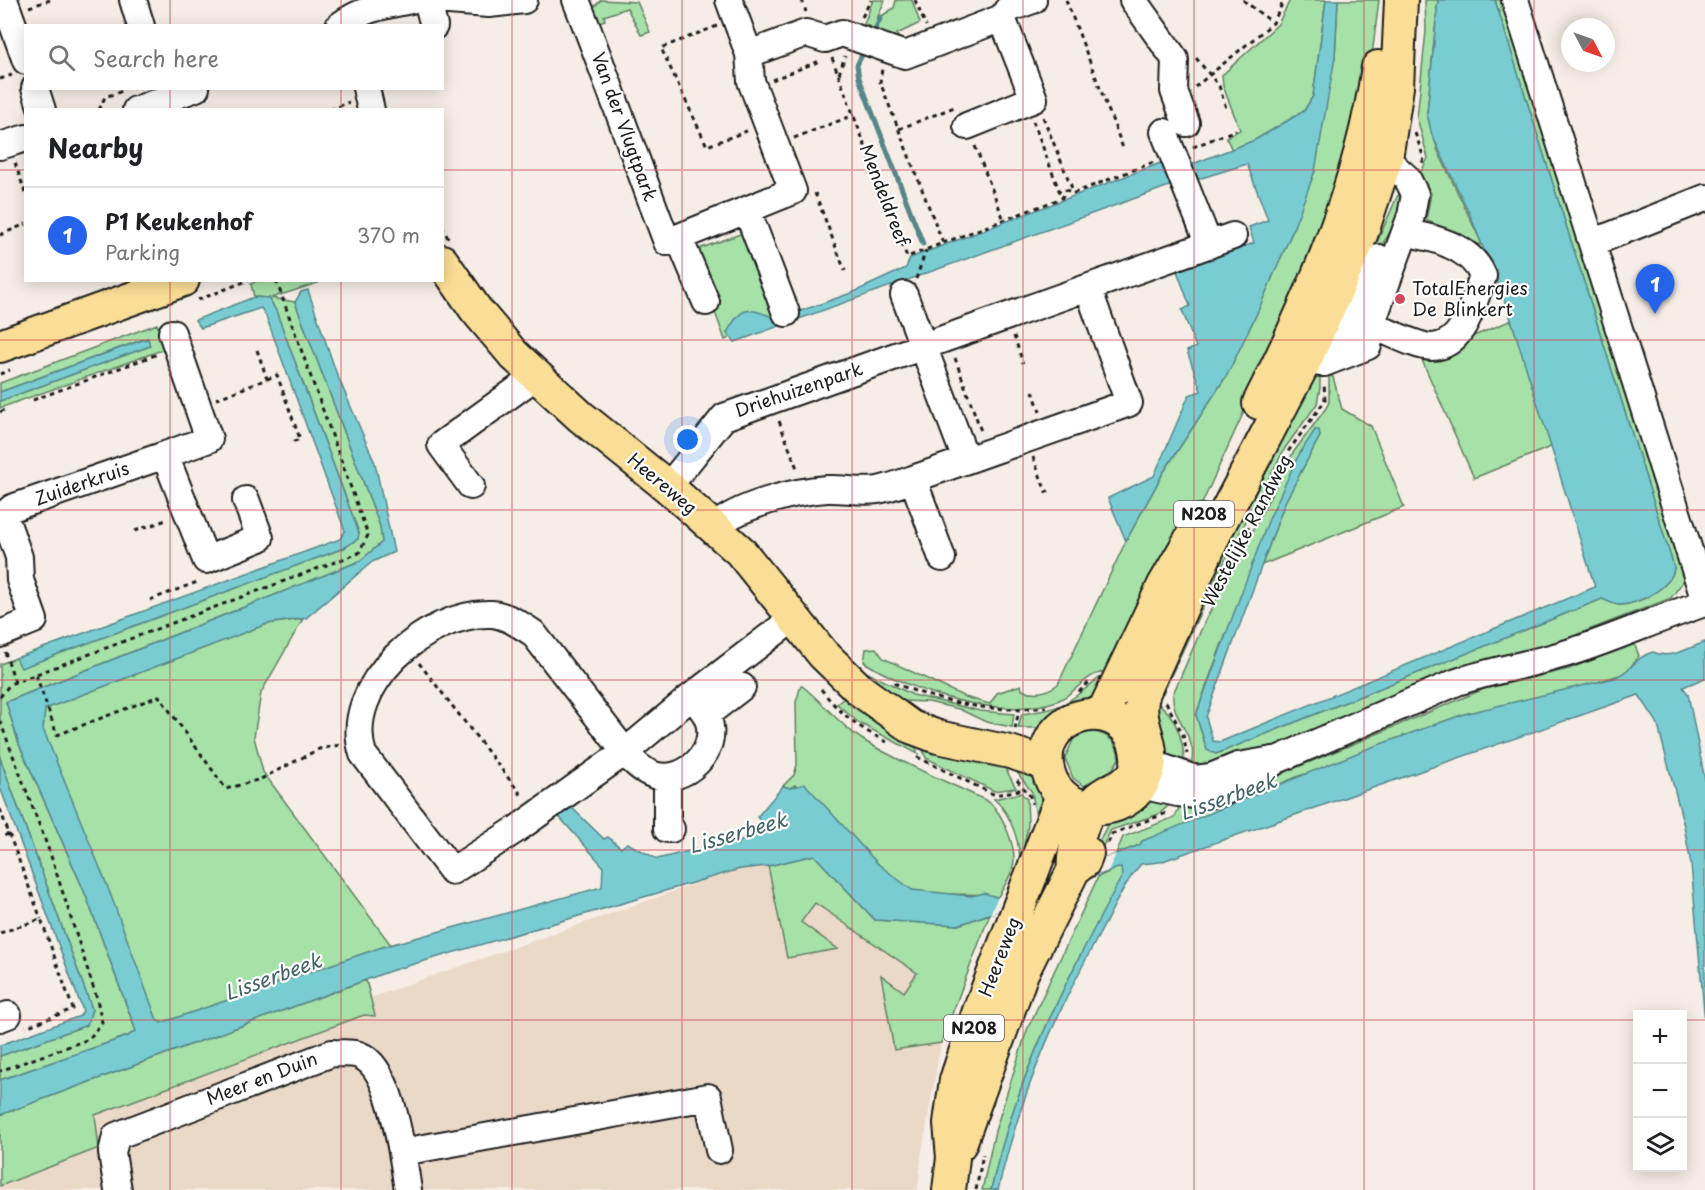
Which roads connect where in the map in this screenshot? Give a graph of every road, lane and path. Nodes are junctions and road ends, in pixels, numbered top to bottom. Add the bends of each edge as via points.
1 (0, 0) edge
2 (133, 0) edge
3 (411, 0) edge
4 (426, 0) edge
5 (435, 0) edge
6 (524, 0) edge
7 (576, 0) edge
8 (915, 0) edge
9 (1033, 0) edge
10 (1066, 0) edge
11 (1133, 0) edge
12 (1243, 0) edge
13 (1284, 0) edge
14 (1384, 0) edge
15 (1401, 0) edge
16 (1515, 0) edge
17 (732, 10) edge
18 (345, 17) edge
19 (1002, 18) junction
20 (1273, 23) junction
21 (140, 24) edge
22 (433, 24) edge
23 (933, 44) junction
24 (886, 50) junction
25 (749, 54) junction
26 (24, 55) edge
27 (754, 87) junction
28 (36, 90) edge
29 (124, 90) edge
30 (191, 90) edge
31 (362, 100) edge
32 (41, 108) edge
33 (100, 108) edge
34 (141, 108) edge
35 (336, 108) edge
36 (854, 115) junction
37 (963, 115) joint
38 (1175, 128) junction
39 (1236, 130) dead end
40 (783, 139) junction
41 (12, 143) edge
42 (1123, 148) dead end
43 (1386, 159) junction
44 (1354, 177) junction
45 (811, 182) dead end
46 (24, 188) edge
47 (1074, 192) junction
48 (1062, 198) junction
49 (1705, 198) edge
50 (747, 210) junction
51 (1004, 220) junction
52 (24, 225) edge
53 (0, 235) edge
54 (1233, 236) dead end
55 (680, 238) junction
56 (1402, 239) junction
57 (1592, 243) junction
58 (941, 244) junction
59 (1209, 245) junction
60 (926, 250) junction
61 (444, 262) edge
62 (845, 271) dead end
63 (177, 282) edge
64 (911, 286) joint
65 (1088, 288) junction
66 (705, 303) dead end
67 (786, 313) dead end
68 (1007, 317) junction
69 (1371, 326) junction
70 (175, 340) joint
71 (935, 342) junction
72 (0, 346) edge
73 (256, 348) dead end
74 (1311, 360) junction
75 (1023, 363) dead end
76 (536, 376) junction
77 (267, 379) junction
78 (33, 400) dead end
79 (772, 400) junction
80 (197, 406) junction
81 (1027, 439) junction
82 (292, 442) dead end
83 (165, 455) junction
84 (977, 456) junction
85 (913, 479) junction
86 (471, 486) dead end
87 (668, 487) junction
88 (1052, 489) dead end
89 (806, 492) junction
90 (246, 500) dead end
91 (187, 513) junction
92 (714, 528) junction
93 (135, 531) dead end
94 (1234, 556) dead end
95 (942, 558) dead end
96 (206, 560) junction
97 (150, 600) dead end
98 (1705, 602) edge
99 (795, 618) junction
100 (2, 642) edge
101 (406, 646) junction
102 (15, 682) junction
103 (742, 687) dead end
104 (1170, 691) dead end
105 (0, 697) edge
106 (1166, 701) dead end
107 (699, 705) junction
108 (1102, 715) junction
109 (0, 721) edge
110 (359, 741) junction
111 (1049, 751) junction
112 (625, 752) junction
113 (924, 760) dead end
114 (1143, 768) junction
115 (667, 777) junction
116 (1024, 789) dead end
117 (1062, 795) junction
118 (0, 809) edge
119 (1098, 809) junction
120 (537, 815) junction
121 (671, 829) dead end
122 (9, 834) junction
123 (0, 837) edge
124 (40, 919) junction
125 (0, 933) edge
126 (4, 1017) edge
127 (0, 1071) edge
128 (719, 1150) dead end
129 (402, 1152) junction
130 (953, 1158) junction
131 (118, 1190) edge
132 (408, 1190) edge
133 (948, 1190) edge

1 - 26 street via 6,5
2 - 21 street
3 - 18 street
4 - 22 street
5 - 6 street via 489,4
7 - 55 street, Van der Vlugtpark via 667,242
8 - 23 path
9 - 19 street via 1008,9
10 - 42 path
11 - 38 street via 1175,59
12 - 20 path
13 - 20 path
14 - 44 main road, Westelijke Randweg / N208 via 1372,106
15 - 43 main road, Westelijke Randweg / N208 via 1397,87
16 - 57 street
17 - 25 street
17 - 40 path via 661,48 707,146
19 - 23 street
19 - 37 street via 1034,99
20 - 38 path
23 - 24 street via 905,55
24 - 25 street via 853,35 842,33 825,39 806,33
24 - 58 path, Mendeldreef via 880,82
25 - 27 street
27 - 36 path, Mendeldreef via 832,57
27 - 40 street
28 - 32 street
29 - 33 path via 105,97
30 - 34 street
31 - 35 path
36 - 40 path
36 - 60 path, Mendeldreef via 907,257
37 - 51 path
38 - 39 path
38 - 47 path
38 - 59 street
40 - 50 street via 793,191
41 - 46 path
43 - 44 street
43 - 56 street via 1407,178 1416,194
43 - 74 main road, Westelijke Randweg / N208 via 1361,235
44 - 74 main road, Westelijke Randweg / N208 via 1302,310
45 - 62 path
47 - 48 path via 1066,190
47 - 48 path via 1044,118 1037,114 1033,121
48 - 51 path
49 - 57 street
50 - 55 street
50 - 67 street
51 - 58 path
52 - 53 path
54 - 59 street, Driehuizenpark
55 - 66 street
56 - 69 street
56 - 69 street via 1432,236 1470,258 1483,276 1461,331 1446,343 1423,345
56 - 74 street, Westelijke Randweg via 1383,250
57 - 98 street
58 - 60 path, Mendeldreef
59 - 65 street, Driehuizenpark
60 - 64 path
61 - 76 main road, Heereweg via 476,310
63 - 72 main road
64 - 71 street
65 - 68 street, Driehuizenpark
65 - 81 street via 1129,403
68 - 71 street, Driehuizenpark
68 - 75 path
69 - 74 street via 1368,346
70 - 78 path
70 - 80 street, Zuiderkruis
71 - 79 street, Driehuizenpark
71 - 84 street
71 - 84 path
73 - 77 path
74 - 94 path, Westelijke Randweg via 1325,399 1287,453
74 - 108 main road, Westelijke Randweg / N208 via 1195,532 1164,585
74 - 114 main road, Westelijke Randweg / N208 via 1217,529 1144,692 1140,719 1150,743
76 - 86 street via 441,445
76 - 87 main road, Heereweg
77 - 80 path
77 - 82 path via 277,375 300,439
79 - 87 street, Driehuizenpark via 724,417
79 - 89 path
80 - 83 street, Zuiderkruis via 209,440
81 - 84 street
81 - 88 path via 1046,492
83 - 91 street
83 - 100 street, Zuiderkruis via 12,508 4,515 19,556 20,580 34,620
84 - 85 street
85 - 89 street via 878,490
85 - 95 street
87 - 92 main road, Heereweg
89 - 92 street via 749,508 724,518
90 - 96 street via 260,538
91 - 93 path
91 - 96 street
92 - 99 main road, Heereweg via 740,551
96 - 97 path via 207,579
98 - 114 street via 1578,650 1457,682 1279,759 1196,779
99 - 107 street
99 - 111 main road, Heereweg via 836,669 880,704
100 - 102 path
101 - 110 street via 377,680 363,704
101 - 112 street via 444,625 471,616 493,614 517,622 533,633
101 - 120 path
102 - 105 path
102 - 110 path via 36,674 57,735 159,696 226,789 261,779 319,749
103 - 107 street
104 - 106 path
107 - 112 street
107 - 115 street via 710,730 701,759 687,771
108 - 111 main road via 1077,716 1062,725
108 - 114 main road via 1114,719 1129,732
109 - 127 path via 51,856 102,1022 89,1039
110 - 120 street via 363,754 452,871
111 - 117 main road via 1052,780
112 - 115 street via 646,771
112 - 120 street
113 - 116 path via 995,795
114 - 119 main road via 1123,802
115 - 121 street via 667,829
117 - 119 main road via 1075,804
117 - 130 main road, Heereweg / N208 via 956,1080 950,1123
118 - 122 path
119 - 130 main road, Heereweg / N208 via 1084,862 1070,878 1022,973 968,1127
122 - 123 path
122 - 124 path
124 - 125 path
124 - 126 path via 73,1010 14,1031
128 - 129 street via 708,1097
129 - 131 street, Meer en Duin via 387,1090 375,1067 360,1055 332,1053 116,1136 112,1153
129 - 132 street, Meer en Duin
130 - 133 main road, Heereweg / N208

